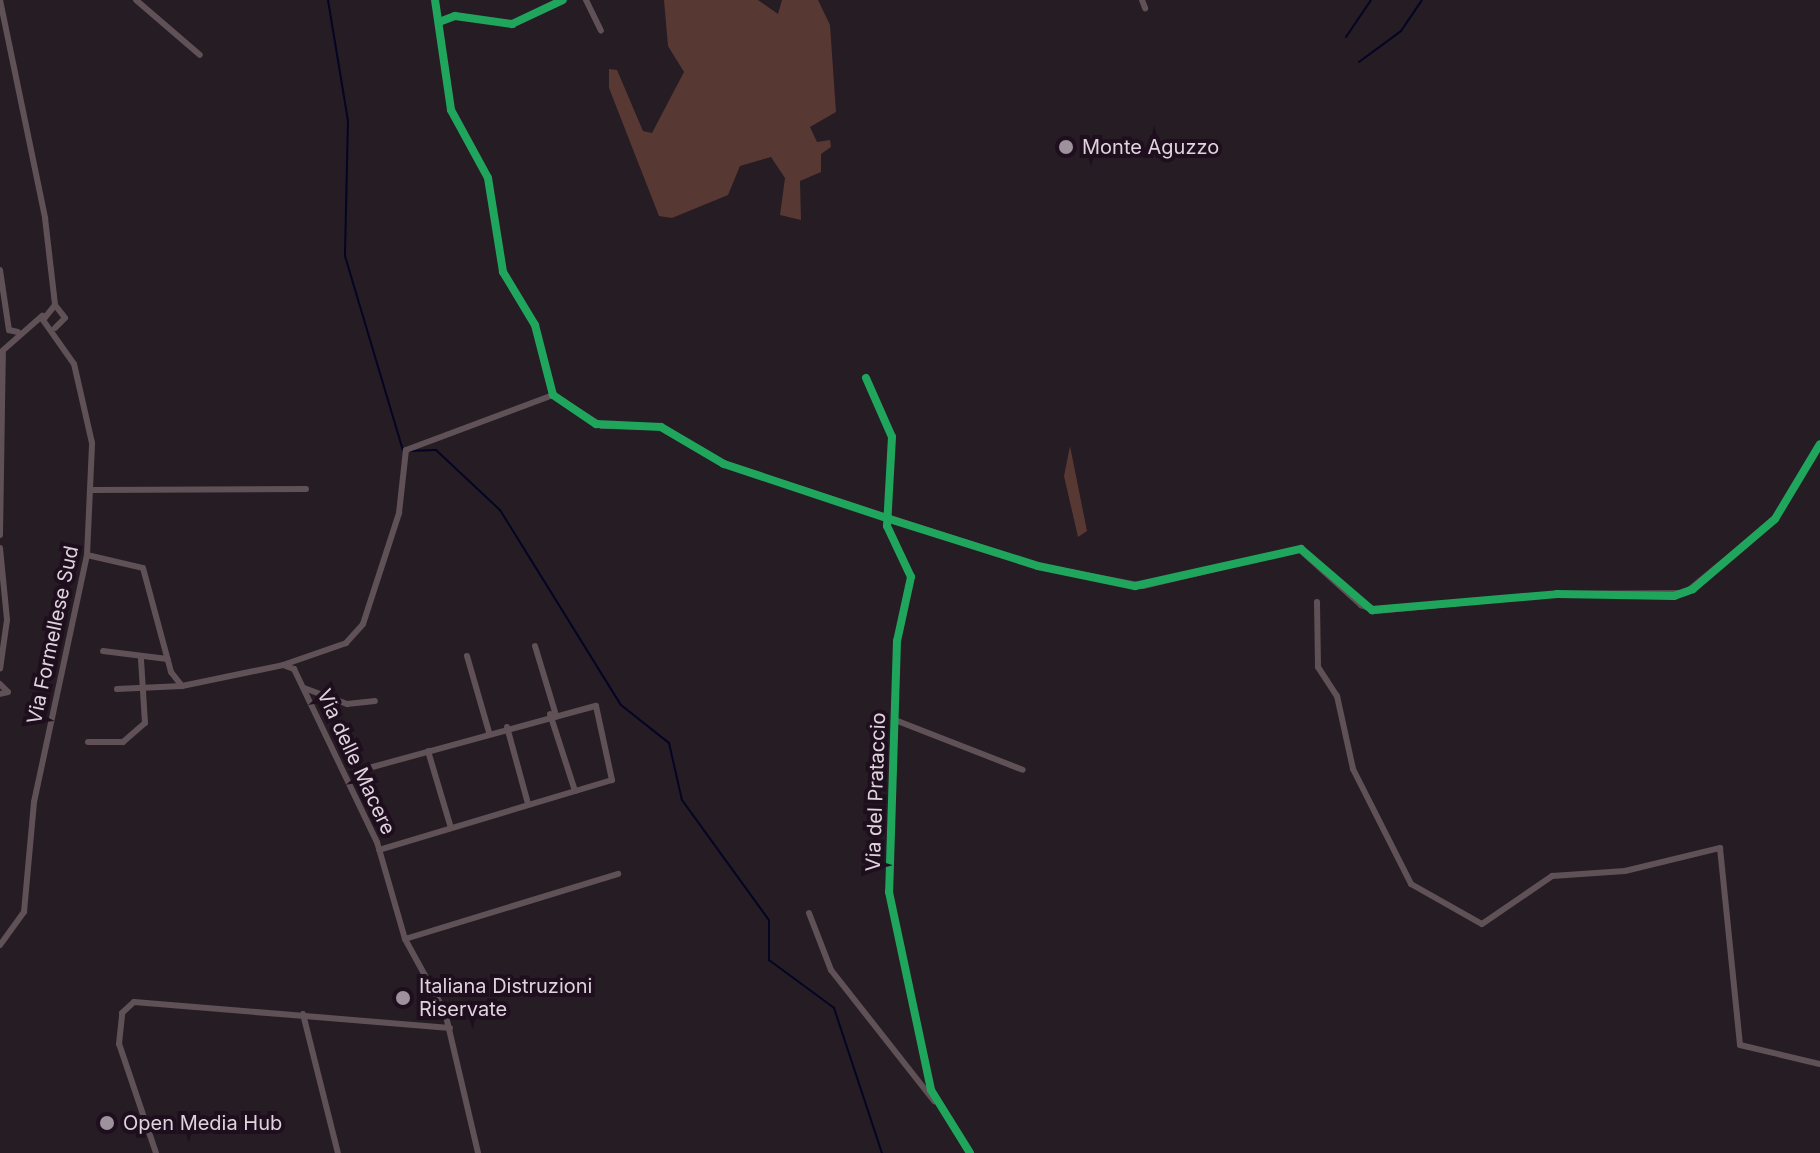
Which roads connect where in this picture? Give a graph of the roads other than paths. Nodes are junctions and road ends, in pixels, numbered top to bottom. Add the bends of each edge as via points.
1 (0, 0) edge
2 (136, 0) edge
3 (435, 0) edge
4 (563, 0) edge
5 (586, 0) edge
6 (1142, 0) edge
7 (1145, 8) dead end
8 (439, 22) junction
9 (601, 31) dead end
10 (200, 55) dead end
11 (0, 270) edge
12 (55, 305) junction
13 (42, 316) junction
14 (55, 328) junction
15 (9, 330) junction
16 (18, 332) junction
17 (9, 343) junction
18 (2, 352) edge
19 (866, 378) dead end
20 (553, 395) junction
21 (1820, 444) edge
22 (306, 489) dead end
23 (93, 490) junction
24 (886, 518) junction
25 (0, 535) edge
26 (0, 548) edge
27 (87, 555) junction
28 (1317, 602) dead end
29 (535, 646) dead end
30 (103, 651) dead end
31 (467, 656) dead end
32 (141, 659) junction
33 (168, 659) junction
34 (283, 665) junction
35 (0, 668) edge
36 (0, 684) edge
37 (182, 686) junction
38 (304, 688) junction
39 (117, 689) dead end
40 (144, 691) junction
41 (0, 694) edge
42 (375, 701) dead end
43 (553, 713) junction
44 (895, 720) junction
45 (507, 727) junction
46 (489, 732) junction
47 (88, 742) dead end
48 (428, 751) junction
49 (1023, 770) dead end
50 (354, 772) dead end
51 (575, 791) junction
52 (528, 804) junction
53 (451, 828) junction
54 (379, 850) junction
55 (618, 874) dead end
56 (809, 913) dead end
57 (405, 939) junction
58 (0, 945) edge
59 (303, 1014) junction
60 (450, 1028) junction
61 (1820, 1064) edge
62 (936, 1104) junction
63 (156, 1153) edge
64 (338, 1153) edge
65 (478, 1153) edge
66 (970, 1153) edge

1 - 12 street, Via Formellese Sud via 45,218
2 - 10 street
3 - 8 street
4 - 8 street via 512,24 455,16
5 - 9 street
6 - 7 street
8 - 20 street via 449,106 487,173 503,272 534,321
11 - 15 street
12 - 13 street
12 - 14 street, Via Formellese Sud via 65,318
13 - 14 street, Via Formellese Sud
13 - 16 street
14 - 23 street, Via Formellese Sud via 85,408
15 - 16 street
15 - 17 street
16 - 17 street
17 - 18 street
18 - 25 street
19 - 24 street via 892,440
20 - 24 street via 596,424 661,427 724,464
20 - 34 street via 409,447 399,513 360,629 343,645
21 - 24 street via 1775,519 1693,589 1672,596 1565,594 1372,610 1299,549 1138,586 1032,564
22 - 23 street
23 - 27 street, Via Formellese Sud
24 - 44 street, Via del Prataccio via 911,577 899,621
26 - 35 street via 7,618
27 - 33 street via 143,568
27 - 58 street, Via Formellese Sud via 34,802 23,915
28 - 61 street via 1318,667 1339,701 1353,769 1411,884 1480,924 1552,876 1625,871 1719,847 1740,1045
29 - 43 street
30 - 32 street
31 - 46 street
32 - 33 street
32 - 40 street
33 - 37 street
34 - 37 street
34 - 38 street, Via delle Macere
36 - 41 street via 8,692
37 - 40 street
38 - 42 street via 347,704
38 - 54 street, Via delle Macere
39 - 40 street
40 - 47 street via 145,723 132,738
43 - 45 street
43 - 51 street
43 - 51 street via 594,703 615,771 610,781
44 - 49 street
44 - 62 street, Via del Prataccio via 889,892
45 - 46 street
45 - 52 street
46 - 48 street
48 - 50 street
48 - 53 street
51 - 52 street
52 - 53 street
53 - 54 street
54 - 57 street, Via delle Macere
55 - 57 street
56 - 62 street via 831,970
57 - 60 street, Via delle Macere
59 - 60 street
59 - 63 street via 143,1000 126,1007 119,1044
59 - 64 street
60 - 65 street, Via delle Macere
62 - 66 street, Via del Prataccio

